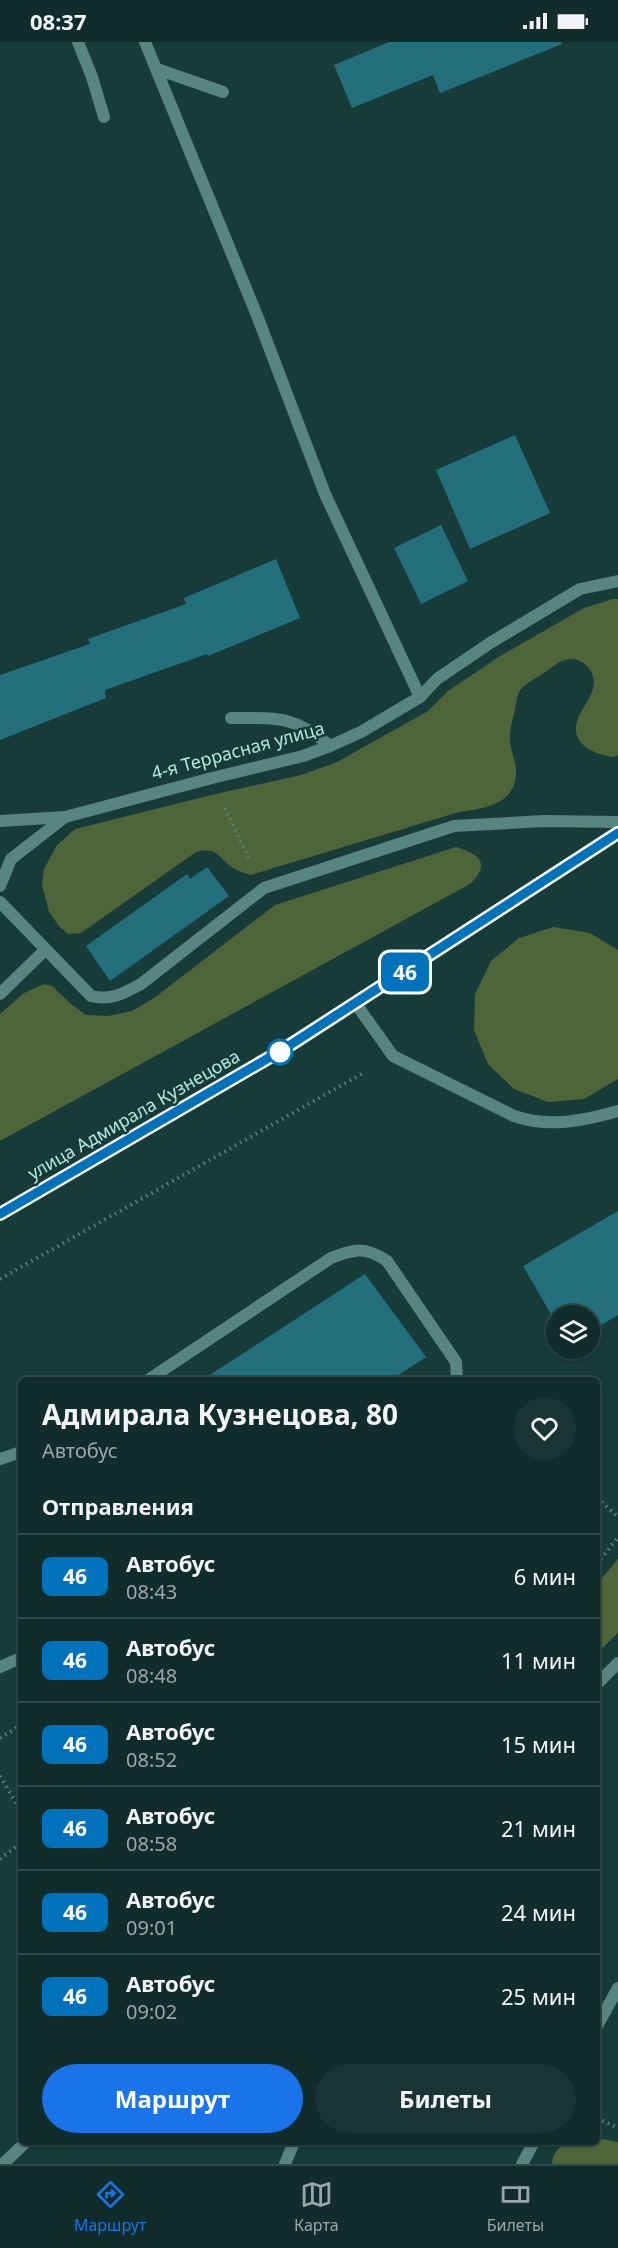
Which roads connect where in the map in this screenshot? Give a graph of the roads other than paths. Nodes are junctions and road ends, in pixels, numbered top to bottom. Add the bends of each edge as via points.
1 (78, 42) edge
2 (145, 42) edge
3 (157, 69) junction
4 (222, 92) dead end
5 (104, 117) dead end
6 (618, 581) edge
7 (420, 697) junction
8 (231, 718) dead end
9 (330, 746) junction
10 (65, 817) junction
11 (0, 821) edge
12 (618, 822) edge
13 (618, 833) edge
14 (0, 886) edge
15 (0, 902) edge
16 (45, 950) junction
17 (0, 994) edge
18 (356, 1004) junction
19 (618, 1111) edge
20 (0, 1214) edge
21 (152, 1377) edge
22 (457, 1377) edge
23 (18, 1453) edge
24 (0, 1459) edge
25 (18, 1660) edge
26 (618, 1663) edge
27 (0, 1667) edge
28 (600, 1681) edge
29 (618, 1988) edge
30 (600, 2021) edge
31 (23, 2145) edge
32 (293, 2145) edge
33 (532, 2145) edge
34 (3, 2164) edge
35 (285, 2164) edge
36 (522, 2164) edge

1 - 5 street
2 - 3 street
3 - 4 street
3 - 7 street via 325,494
6 - 7 street, 4-я Террасная улица via 580,590 490,643 437,679
7 - 9 street, 4-я Террасная улица
8 - 9 street via 284,719 303,726
9 - 10 street, 4-я Террасная улица
10 - 11 street
10 - 14 street, 4-я Террасная улица via 11,859
12 - 16 street via 454,826 264,888 141,984 104,1000 92,996
13 - 18 main road, улица Адмирала Кузнецова
15 - 16 street
16 - 17 street
18 - 19 street via 393,1056 513,1116 573,1122
18 - 20 main road, улица Адмирала Кузнецова
21 - 22 street via 331,1258 354,1250 376,1254 387,1261 456,1362
23 - 24 street
25 - 27 street
26 - 28 street
29 - 30 street
31 - 34 street
32 - 35 street
33 - 36 street

